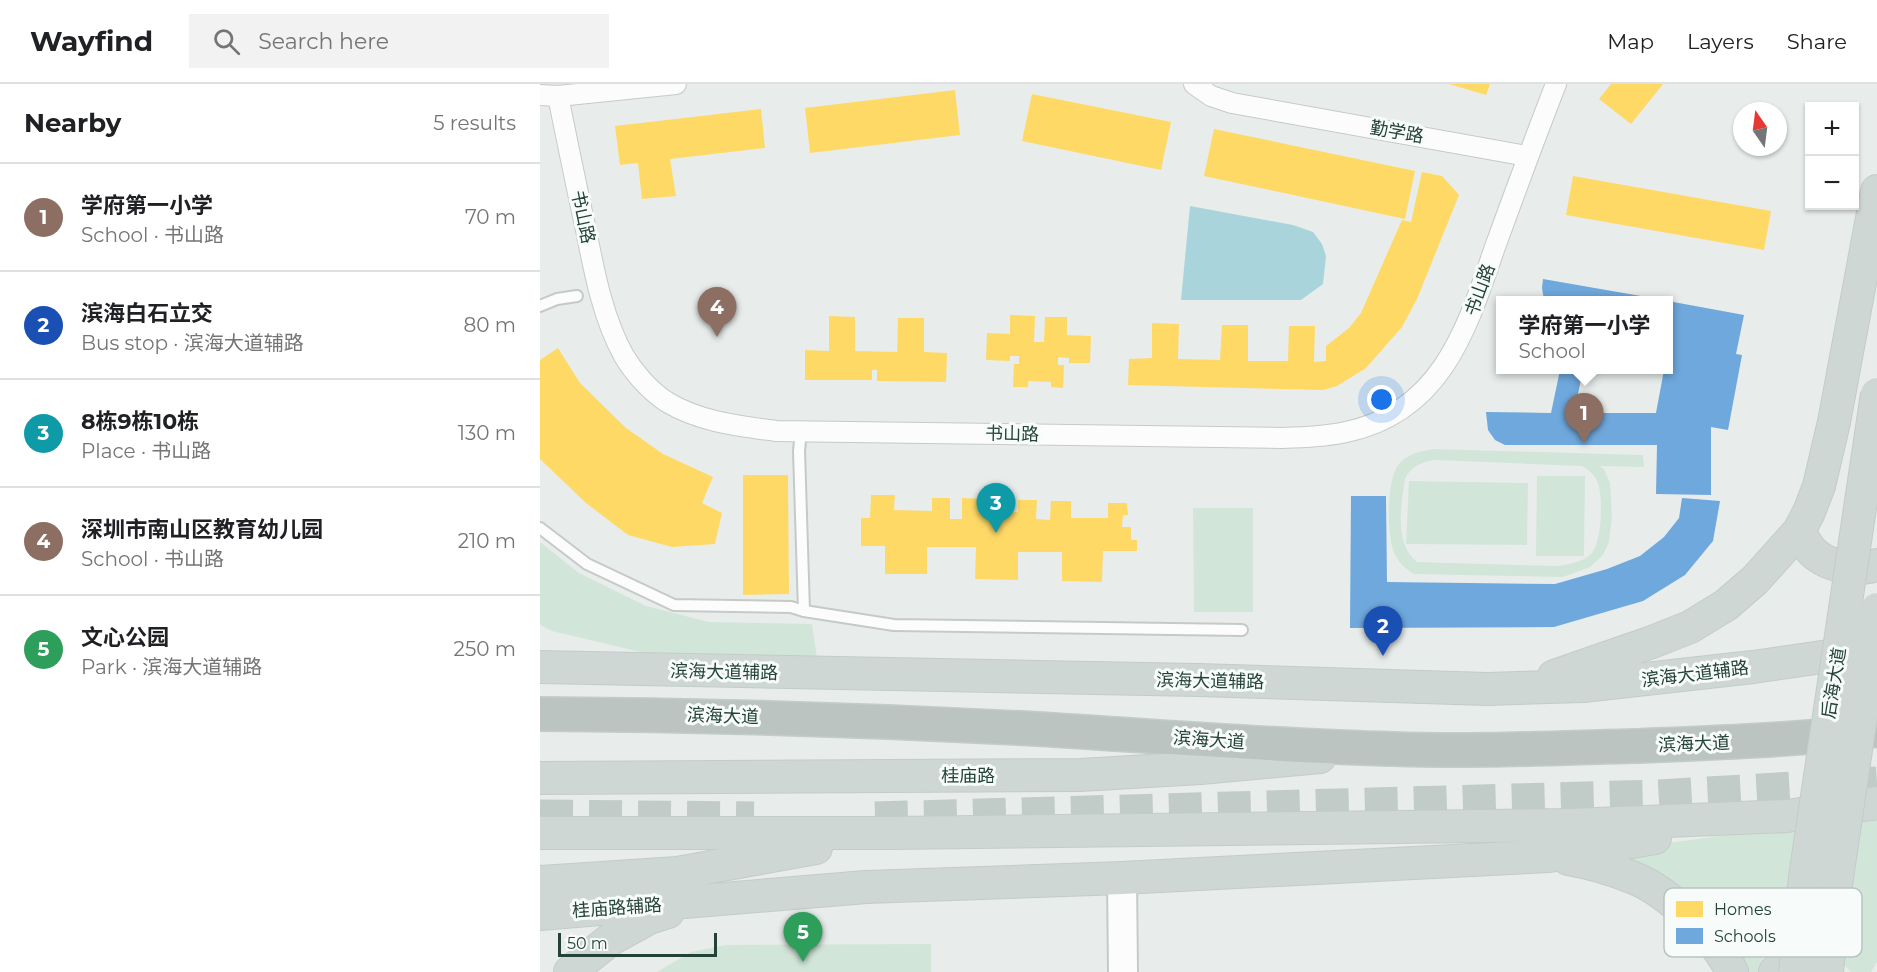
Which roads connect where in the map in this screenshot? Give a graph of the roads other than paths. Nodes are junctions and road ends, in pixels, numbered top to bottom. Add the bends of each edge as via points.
1 (676, 84) edge
2 (1194, 84) edge
3 (1556, 84) edge
4 (549, 95) edge
5 (1527, 156) junction
6 (1877, 192) edge
7 (577, 296) dead end
8 (540, 306) edge
9 (1877, 394) edge
10 (801, 431) junction
11 (540, 528) edge
12 (1799, 531) junction
13 (1877, 565) edge
14 (1877, 609) edge
15 (804, 611) junction
16 (1242, 630) dead end
17 (1877, 649) edge
18 (541, 667) edge
19 (1487, 689) junction
20 (540, 714) edge
21 (1877, 730) edge
22 (1396, 749) junction
23 (540, 778) edge
24 (1877, 803) edge
25 (1787, 816) junction
26 (540, 833) edge
27 (891, 833) junction
28 (1549, 856) junction
29 (677, 873) junction
30 (1122, 878) junction
31 (540, 882) edge
32 (866, 887) junction
33 (1804, 888) edge
34 (1835, 888) edge
35 (1664, 896) edge
36 (695, 902) junction
37 (540, 914) edge
38 (1722, 957) edge
39 (1797, 957) edge
40 (1828, 957) edge
41 (570, 972) edge
42 (1123, 972) edge
43 (1732, 972) edge
44 (1775, 972) edge
45 (1795, 972) edge
46 (1827, 972) edge
47 (1838, 972) edge

1 - 4 street
2 - 5 street, 勤学路 via 1210,96 1232,103
3 - 5 street
4 - 10 street, 书山路 via 594,273 624,356 643,381 667,402 698,416 735,426
5 - 10 street, 书山路 via 1471,316 1444,368 1404,406 1376,423 1346,432 1282,438
6 - 12 main road via 1832,433 1819,486
7 - 8 lane
9 - 33 main road, 后海大道, bridge
10 - 15 lane
11 - 15 lane via 587,564 674,605 791,607
12 - 13 main road via 1816,555 1828,561 1858,569
12 - 19 main road via 1755,580 1726,605 1690,627 1558,675
14 - 34 main road, 后海大道, bridge
15 - 16 lane via 894,625
17 - 19 main road, 滨海大道辅路 via 1583,686
18 - 19 main road, 滨海大道辅路
20 - 22 highway, 滨海大道 via 845,720
21 - 22 highway, 滨海大道 via 1724,743
22 - 23 main road, 桂庙路 via 1080,775
24 - 25 main road
25 - 27 main road via 1573,825
25 - 28 main road
26 - 27 main road
27 - 29 main road
28 - 30 main road
28 - 35 main road via 1598,865 1636,878
29 - 31 main road
29 - 32 main road
30 - 32 main road
30 - 42 street
32 - 36 main road
36 - 37 main road, 桂庙路辅路
36 - 41 main road via 649,918 611,939
38 - 43 main road
39 - 45 main road, 后海大道, bridge
40 - 46 main road, 后海大道, bridge
44 - 47 main road via 1786,965 1817,962

